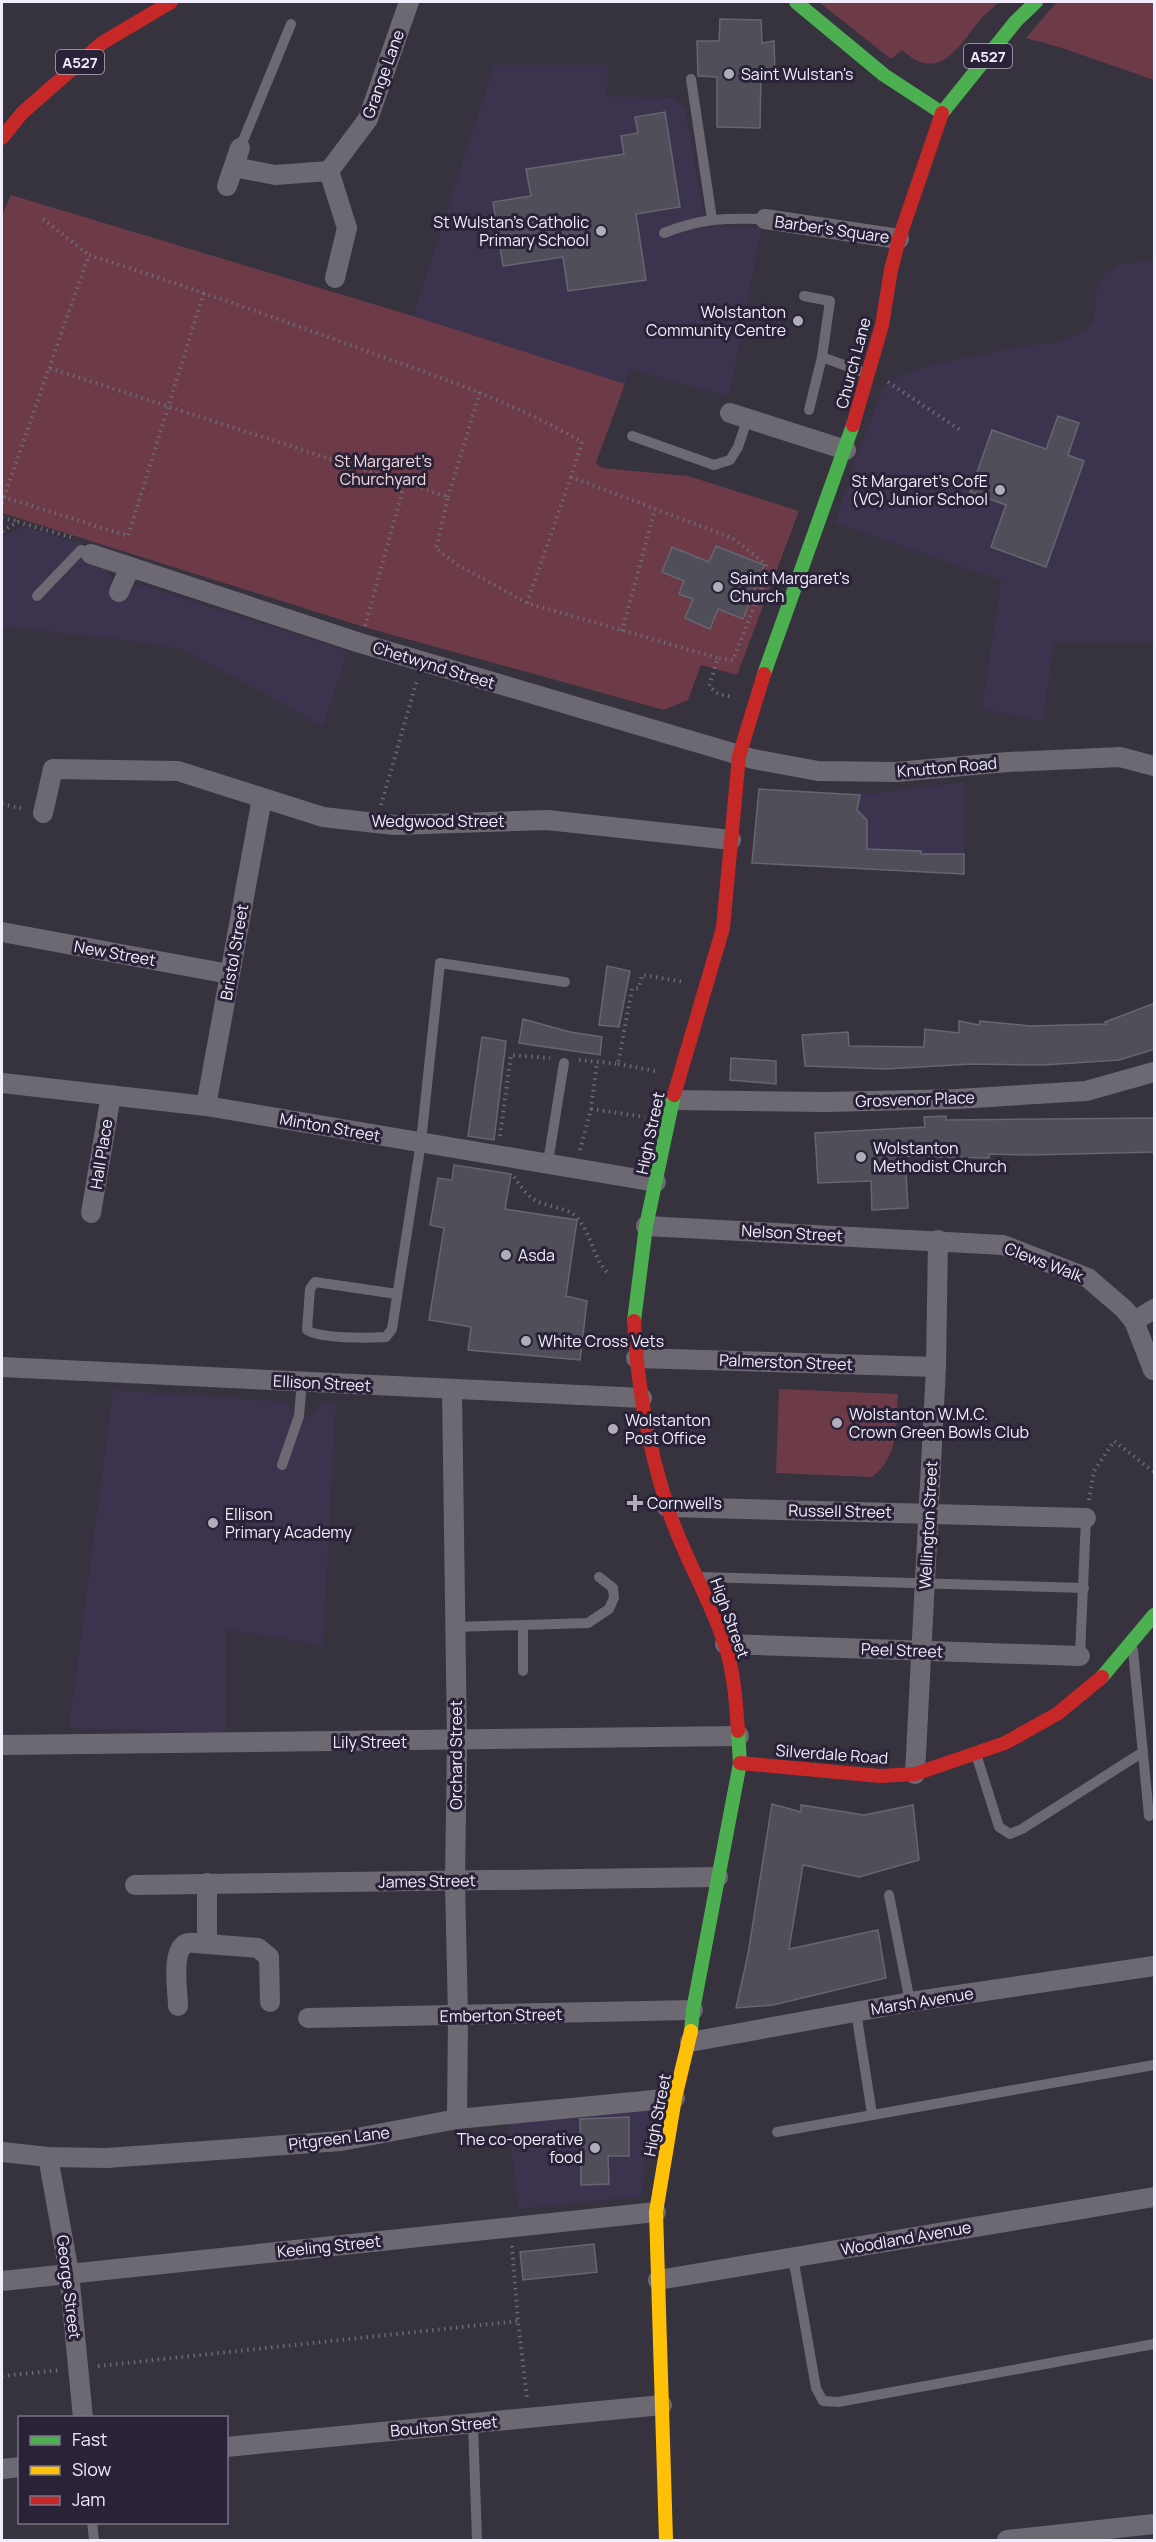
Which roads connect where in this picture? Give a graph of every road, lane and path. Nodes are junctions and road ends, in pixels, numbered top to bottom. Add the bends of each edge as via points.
1 (171, 2) edge
2 (409, 2) edge
3 (796, 2) edge
4 (1036, 2) edge
5 (291, 24) dead end
6 (691, 79) dead end
7 (942, 113) junction
8 (2, 138) edge
9 (240, 148) joint
10 (234, 167) junction
11 (328, 171) junction
12 (227, 186) dead end
13 (43, 219) dead end
14 (712, 219) junction
15 (765, 219) joint
16 (664, 233) dead end
17 (899, 239) junction
18 (89, 255) junction
19 (335, 278) dead end
20 (204, 292) junction
21 (804, 296) dead end
22 (822, 357) junction
23 (49, 368) junction
24 (869, 371) junction
25 (480, 392) junction
26 (169, 405) junction
27 (809, 410) dead end
28 (739, 417) joint
29 (963, 432) dead end
30 (632, 436) dead end
31 (846, 450) junction
32 (571, 477) junction
33 (405, 482) junction
34 (3, 496) edge
35 (448, 497) junction
36 (2, 503) edge
37 (655, 509) junction
38 (2, 518) edge
39 (18, 522) junction
40 (2, 531) edge
41 (91, 554) junction
42 (130, 567) junction
43 (119, 592) dead end
44 (37, 596) dead end
45 (527, 603) junction
46 (622, 631) junction
47 (360, 643) junction
48 (718, 658) junction
49 (422, 662) junction
50 (754, 702) junction
51 (739, 756) junction
52 (1155, 766) edge
53 (262, 798) junction
54 (43, 813) dead end
55 (376, 823) junction
56 (731, 840) junction
57 (2, 932) edge
58 (230, 974) junction
59 (565, 982) dead end
60 (691, 983) dead end
61 (559, 1060) joint
62 (576, 1060) dead end
63 (597, 1062) junction
64 (618, 1064) junction
65 (656, 1071) dead end
66 (1155, 1072) edge
67 (2, 1083) edge
68 (111, 1095) junction
69 (673, 1100) junction
70 (206, 1106) junction
71 (591, 1109) junction
72 (645, 1117) dead end
73 (499, 1140) dead end
74 (421, 1143) junction
75 (579, 1153) dead end
76 (548, 1162) junction
77 (513, 1176) dead end
78 (656, 1182) junction
79 (91, 1213) dead end
80 (646, 1226) junction
81 (938, 1240) junction
82 (609, 1274) dead end
83 (398, 1294) junction
84 (1155, 1309) edge
85 (1134, 1321) junction
86 (636, 1358) junction
87 (2, 1367) edge
88 (936, 1367) junction
89 (1153, 1370) edge
90 (302, 1382) junction
91 (452, 1390) junction
92 (642, 1398) junction
93 (282, 1465) dead end
94 (1155, 1472) edge
95 (667, 1507) junction
96 (928, 1513) junction
97 (1086, 1518) junction
98 (600, 1577) dead end
99 (698, 1577) junction
100 (924, 1585) junction
101 (1083, 1588) junction
102 (1155, 1615) edge
103 (523, 1626) junction
104 (456, 1627) junction
105 (1132, 1642) junction
106 (725, 1644) junction
107 (921, 1650) junction
108 (1080, 1656) joint
109 (523, 1671) dead end
110 (739, 1736) junction
111 (457, 1742) junction
112 (2, 1745) edge
113 (1143, 1752) junction
114 (975, 1753) junction
115 (740, 1763) junction
116 (915, 1774) junction
117 (1149, 1816) dead end
118 (718, 1877) junction
119 (454, 1881) junction
120 (207, 1883) junction
121 (135, 1885) dead end
122 (889, 1895) dead end
123 (207, 1944) junction
124 (1155, 1966) edge
125 (270, 2002) dead end
126 (910, 2002) junction
127 (178, 2006) dead end
128 (693, 2010) junction
129 (856, 2012) junction
130 (458, 2017) junction
131 (308, 2018) dead end
132 (690, 2042) junction
133 (1155, 2065) edge
134 (675, 2098) junction
135 (872, 2114) junction
136 (457, 2119) junction
137 (777, 2132) dead end
138 (2, 2152) edge
139 (48, 2157) junction
140 (1155, 2197) edge
141 (656, 2212) junction
142 (511, 2227) junction
143 (793, 2258) junction
144 (69, 2273) junction
145 (658, 2280) junction
146 (2, 2281) edge
147 (518, 2321) junction
148 (1155, 2344) edge
149 (78, 2368) junction
150 (2, 2376) edge
151 (662, 2405) junction
152 (83, 2416) edge
153 (530, 2418) junction
154 (473, 2424) junction
155 (228, 2447) edge
156 (18, 2467) edge
157 (2, 2469) edge
158 (92, 2524) edge
159 (1155, 2524) edge
160 (94, 2541) edge
161 (477, 2541) edge
162 (666, 2541) edge
163 (1007, 2541) edge

1 - 8 main road, A527 via 102,43 22,113
2 - 11 street, Grange Lane via 368,119
3 - 7 main road via 870,67
4 - 7 main road, Church Lane / A527
5 - 9 lane
6 - 14 lane
7 - 17 main road, Church Lane
9 - 10 street
10 - 11 street via 275,175
10 - 12 street
11 - 19 street via 347,228
13 - 18 path
14 - 15 lane
14 - 16 lane
15 - 17 street, Barber's Square
17 - 24 main road, Church Lane
18 - 20 path
18 - 23 path
20 - 25 path
20 - 26 path
21 - 22 lane via 830,301
22 - 24 lane
22 - 27 lane
23 - 26 path
23 - 34 path
24 - 29 path
24 - 31 main road, Church Lane
25 - 32 path via 543,419 582,442
25 - 35 path
26 - 33 path
26 - 34 path via 128,536
28 - 30 lane via 738,447 730,460 714,465
28 - 31 street
31 - 50 main road, Church Lane
32 - 37 path
32 - 45 path
33 - 35 path
33 - 47 path
34 - 36 path
35 - 45 path via 436,549
37 - 46 path
37 - 48 path via 732,538 766,564 765,579 732,660
38 - 39 path
39 - 40 path
39 - 41 path via 87,543
41 - 42 street, Chetwynd Street
41 - 44 lane via 81,550
42 - 43 street
42 - 47 street, Chetwynd Street
45 - 46 path
46 - 48 path
47 - 49 street, Chetwynd Street
48 - 50 path via 709,686 718,694
49 - 51 street, Chetwynd Street
49 - 55 path
50 - 51 main road, Church Lane
51 - 52 street, Knutton Road via 829,771 896,772 1120,757
51 - 56 main road, High Street
53 - 54 street, Wedgwood Street via 178,771 53,769
53 - 55 street, Wedgwood Street via 323,817
53 - 58 street, Bristol Street
55 - 56 street, Wedgwood Street via 547,820
56 - 69 main road, High Street via 723,928
57 - 58 street, New Street
58 - 70 street, Bristol Street
59 - 74 lane via 440,963
60 - 64 path via 642,975 639,988 632,989
61 - 73 path via 511,1055
61 - 76 lane
62 - 63 path
63 - 64 path
63 - 71 path
64 - 65 path
66 - 69 street, Grosvenor Place via 1086,1091 957,1099
67 - 68 street, Minton Street
68 - 70 street, Minton Street
68 - 79 street, Hall Place
69 - 78 main road, High Street
70 - 74 street, Minton Street
71 - 72 path
71 - 75 path
74 - 76 street, Minton Street
74 - 83 lane
76 - 78 street, Minton Street
77 - 82 path via 524,1192 539,1202 568,1210 579,1219
78 - 80 main road, High Street
80 - 81 street, Nelson Street
80 - 86 main road, High Street via 634,1310
81 - 85 street, Clews Walk via 1004,1245 1088,1278
81 - 88 street, Wellington Street
83 - 83 lane via 315,1281 310,1289 307,1330 317,1334 386,1337 392,1329
84 - 85 street
85 - 89 street, Clews Walk
86 - 88 street, Palmerston Street
86 - 92 main road, High Street
87 - 90 street, Ellison Street
88 - 96 street, Wellington Street
90 - 91 street, Ellison Street
90 - 93 lane via 299,1416
91 - 92 street, Ellison Street
91 - 104 street, Orchard Street
92 - 95 main road, High Street
94 - 97 path via 1114,1441 1094,1471
95 - 96 street, Russell Street
95 - 99 main road, High Street
96 - 97 street, Russell Street
96 - 100 street, Wellington Street
97 - 101 lane
98 - 103 lane via 613,1588 614,1598 599,1618 588,1623
99 - 100 lane
99 - 106 main road, High Street
100 - 101 lane
100 - 107 street, Wellington Street
101 - 108 lane
102 - 105 main road, Silverdale Road
103 - 104 lane
103 - 109 lane
104 - 111 street, Orchard Street
105 - 113 lane
105 - 114 main road, Silverdale Road via 1108,1672 1057,1714 1005,1743
106 - 107 street, Peel Street
106 - 110 main road, High Street
107 - 108 street, Peel Street
107 - 116 street, Wellington Street
110 - 111 street, Lily Street
110 - 115 main road, High Street
111 - 112 street, Lily Street
111 - 119 street, Orchard Street
113 - 114 lane via 1010,1834 999,1827
113 - 117 lane
114 - 116 main road, Silverdale Road
115 - 116 main road, Silverdale Road via 880,1776
115 - 118 main road, High Street
118 - 119 street, James Street
118 - 128 main road, High Street
119 - 120 street, James Street
119 - 130 street, Orchard Street
120 - 121 street, James Street
120 - 123 street
122 - 126 lane
123 - 125 street via 258,1948 269,1957
123 - 127 street via 188,1943 180,1947
124 - 126 street, Marsh Avenue
126 - 129 street, Marsh Avenue
128 - 130 street, Emberton Street
128 - 132 main road, High Street
129 - 132 street, Marsh Avenue
129 - 135 lane
130 - 131 street, Emberton Street
130 - 136 street, Orchard Street
132 - 134 main road, High Street
133 - 135 lane
134 - 136 street, Pitgreen Lane
134 - 141 main road, High Street
135 - 137 lane
136 - 139 street, Pitgreen Lane via 341,2141 107,2158
138 - 139 street, Pitgreen Lane
139 - 144 street, George Street
140 - 143 street, Woodland Avenue
141 - 142 street, Keeling Street
141 - 145 main road, High Street
142 - 144 street, Keeling Street
142 - 147 path
143 - 145 street, Woodland Avenue
143 - 148 lane via 816,2388 823,2401 838,2402
144 - 146 street, Keeling Street
144 - 149 street, George Street
145 - 151 main road, High Street
147 - 149 path
147 - 153 path
149 - 150 path
149 - 152 street, George Street
151 - 153 street, Boulton Street
151 - 162 main road, High Street
153 - 154 street, Boulton Street
154 - 155 street, Boulton Street
154 - 161 lane
156 - 157 street
158 - 160 lane
159 - 163 street

